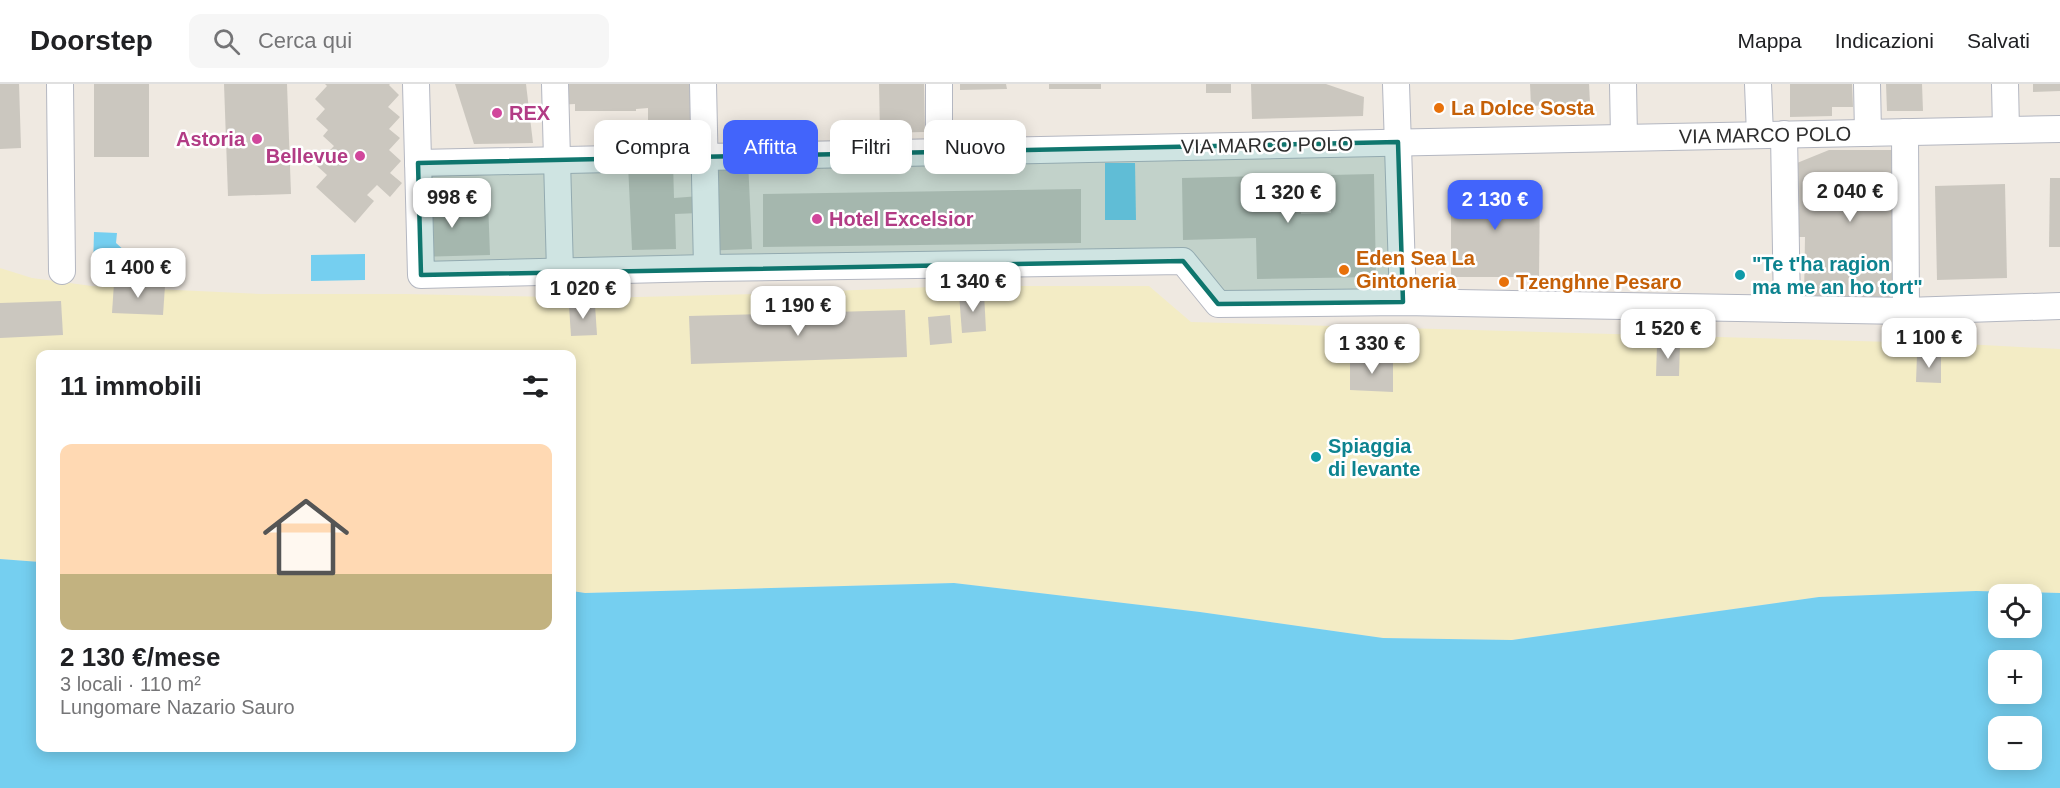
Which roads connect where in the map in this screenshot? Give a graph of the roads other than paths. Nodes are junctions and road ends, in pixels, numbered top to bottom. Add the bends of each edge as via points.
1 (60, 84) edge
2 (416, 84) edge
3 (555, 84) edge
4 (703, 84) edge
5 (939, 84) edge
6 (1623, 84) edge
7 (1758, 84) edge
8 (1867, 84) edge
9 (2006, 84) edge
10 (1397, 85) edge
11 (704, 120) edge
12 (939, 120) edge
13 (2060, 129) edge
14 (2006, 130) junction
15 (1905, 132) junction
16 (1868, 133) junction
17 (1772, 134) junction
18 (1624, 137) junction
19 (1398, 142) junction
20 (1026, 150) edge
21 (924, 152) edge
22 (711, 156) edge
23 (594, 159) edge
24 (557, 160) junction
25 (418, 162) junction
26 (705, 174) edge
27 (707, 268) junction
28 (62, 271) dead end
29 (560, 272) junction
30 (1403, 302) junction
31 (2060, 306) edge
32 (1787, 309) junction
33 (1906, 311) junction

1 - 28 street
2 - 25 street
3 - 24 street
4 - 11 street
5 - 12 street
6 - 18 street
7 - 17 street
8 - 16 street
9 - 14 street
10 - 19 street
13 - 14 street, VIA MARCO POLO
14 - 15 street, VIA MARCO POLO
15 - 16 street, VIA MARCO POLO
15 - 33 street
16 - 17 street, VIA MARCO POLO
17 - 18 street, VIA MARCO POLO
17 - 32 street
18 - 19 street, VIA MARCO POLO
19 - 20 street, VIA MARCO POLO
19 - 30 street
21 - 22 street, VIA MARCO POLO
23 - 24 street, VIA MARCO POLO
24 - 25 street, VIA MARCO POLO
24 - 29 street
25 - 29 street via 420,275
26 - 27 street
27 - 29 street
27 - 30 street via 1183,261 1218,304
30 - 32 street
31 - 33 street
32 - 33 street

